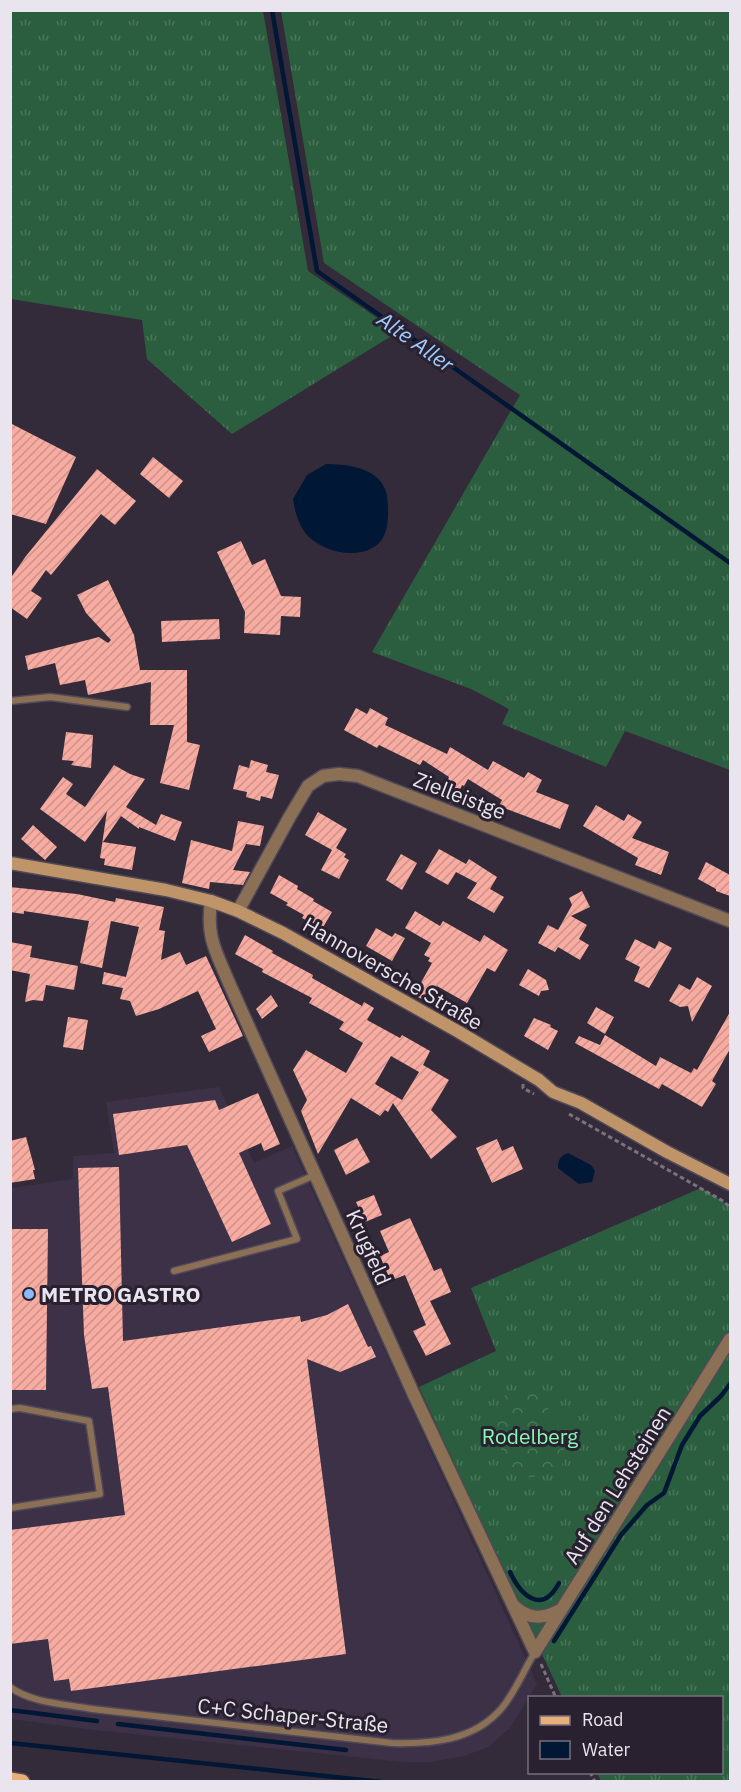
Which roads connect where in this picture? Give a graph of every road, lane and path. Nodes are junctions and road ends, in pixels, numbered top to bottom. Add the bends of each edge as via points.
1 (10, 701) edge
2 (127, 707) dead end
3 (12, 861) edge
4 (211, 901) junction
5 (238, 911) junction
6 (730, 921) edge
7 (315, 1175) junction
8 (730, 1184) edge
9 (174, 1271) dead end
10 (730, 1339) edge
11 (10, 1409) edge
12 (10, 1508) edge
13 (511, 1604) junction
14 (560, 1610) junction
15 (535, 1652) junction
16 (10, 1687) edge
17 (555, 1696) edge
18 (10, 1780) edge
19 (22, 1782) edge

1 - 2 lane via 50,697
3 - 4 street, Hannoversche Straße
4 - 5 street, Hannoversche Straße
4 - 7 street, Krugfeld via 209,936
5 - 6 street, Zielleistge via 308,786 323,776 339,774 358,776
5 - 8 street, Hannoversche Straße via 449,1026 554,1092
7 - 9 lane via 278,1191 297,1239
7 - 13 street, Krugfeld
10 - 14 street, Auf den Lehsteinen
11 - 12 lane via 89,1421 99,1494
13 - 14 street via 533,1617
13 - 15 street, Krugfeld
14 - 15 street, Auf den Lehsteinen
15 - 16 lane, C+C Schaper-Straße via 501,1709 472,1730 441,1742 392,1743 92,1709 45,1700
15 - 17 path
18 - 19 main road

